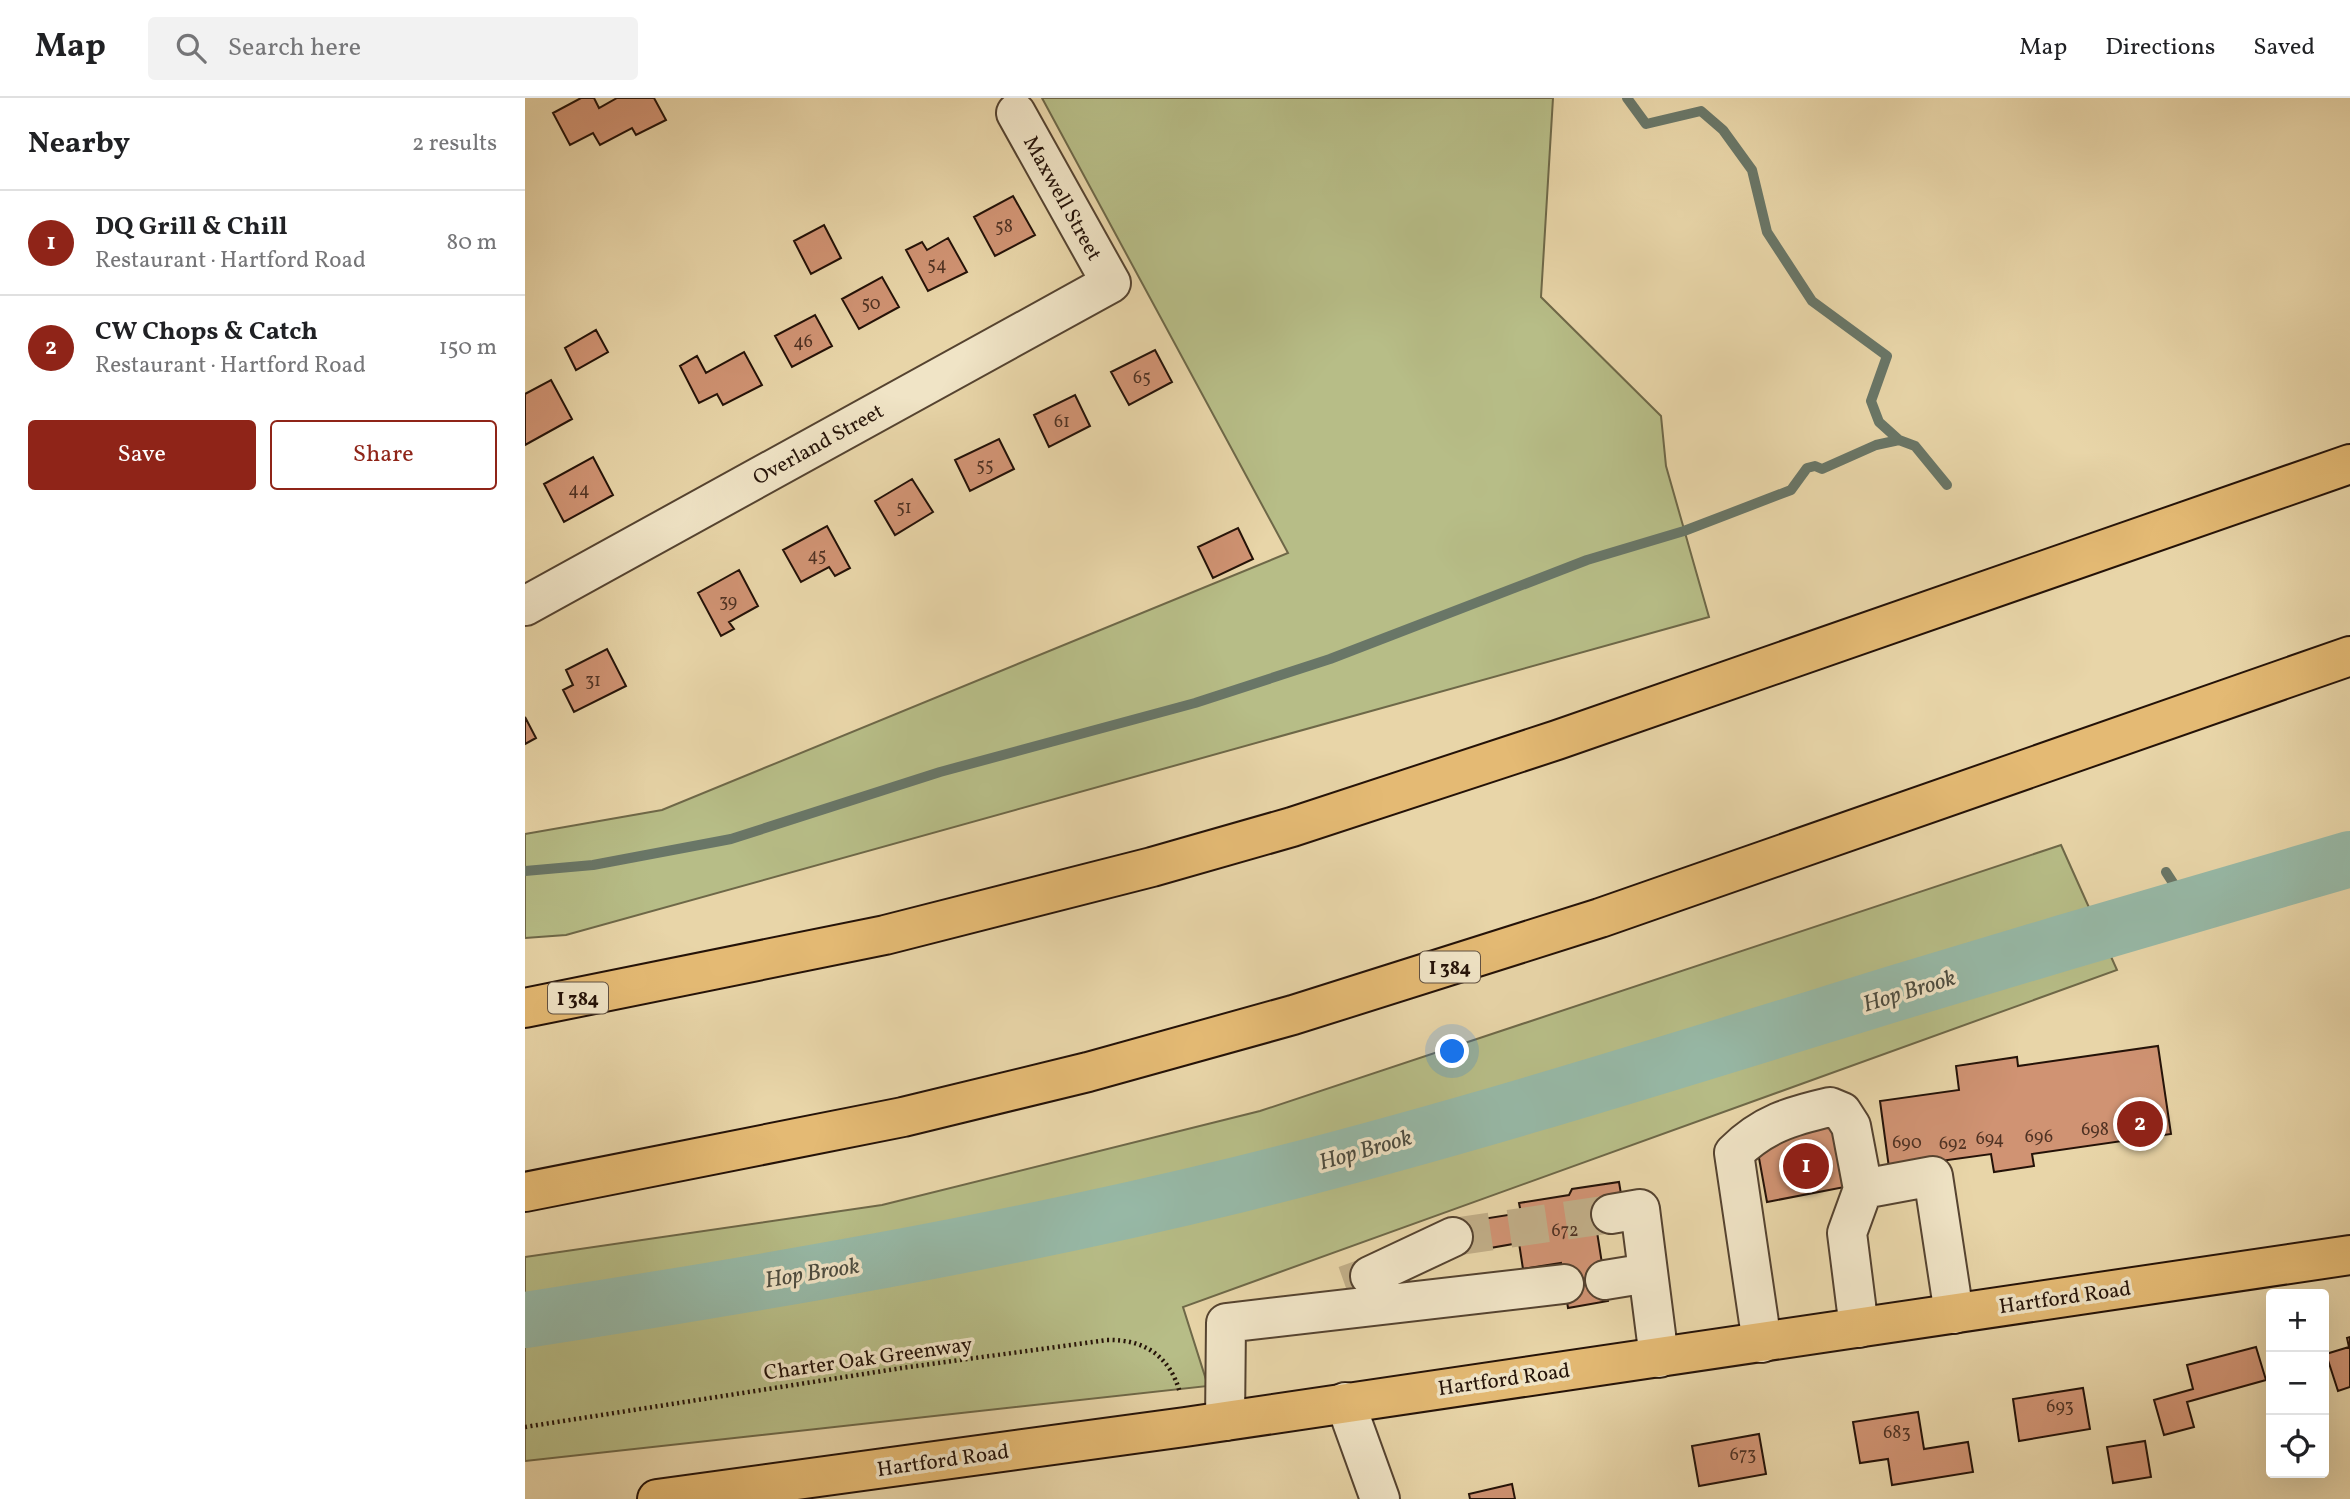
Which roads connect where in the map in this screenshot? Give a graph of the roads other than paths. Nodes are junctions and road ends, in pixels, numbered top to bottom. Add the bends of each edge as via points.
1 (1016, 113) dead end
2 (1111, 283) joint
3 (2350, 464) edge
4 (525, 605) edge
5 (2350, 656) edge
6 (525, 1008) edge
7 (1863, 1189) junction
8 (525, 1192) edge
9 (1611, 1214) tunnel mouth
10 (1453, 1237) tunnel mouth
11 (2350, 1255) edge
12 (1649, 1273) junction
13 (1605, 1280) dead end
14 (1564, 1284) dead end
15 (1954, 1314) junction
16 (1247, 1321) junction
17 (1859, 1328) junction
18 (1762, 1343) junction
19 (1659, 1358) junction
20 (1345, 1402) junction
21 (1225, 1421) junction
22 (657, 1499) edge
23 (1380, 1499) edge

1 - 2 street, Maxwell Street
2 - 4 street, Overland Street
3 - 6 main road, I 384 via 1570,736 1291,827 898,932
5 - 8 main road, I 384 via 1574,927 1293,1015 903,1117
7 - 15 street via 1933,1176
7 - 17 street via 1847,1233
7 - 18 street via 1851,1126 1842,1112 1830,1107 1754,1133 1734,1153
9 - 12 street via 1640,1209
10 - 16 street via 1357,1280
11 - 15 main road, Hartford Road
12 - 13 street
12 - 19 street
14 - 16 street
15 - 17 main road, Hartford Road
16 - 21 street via 1226,1323
17 - 18 main road, Hartford Road
18 - 19 main road, Hartford Road
19 - 20 main road, Hartford Road
20 - 21 main road, Hartford Road
20 - 23 street
21 - 22 main road, Hartford Road

